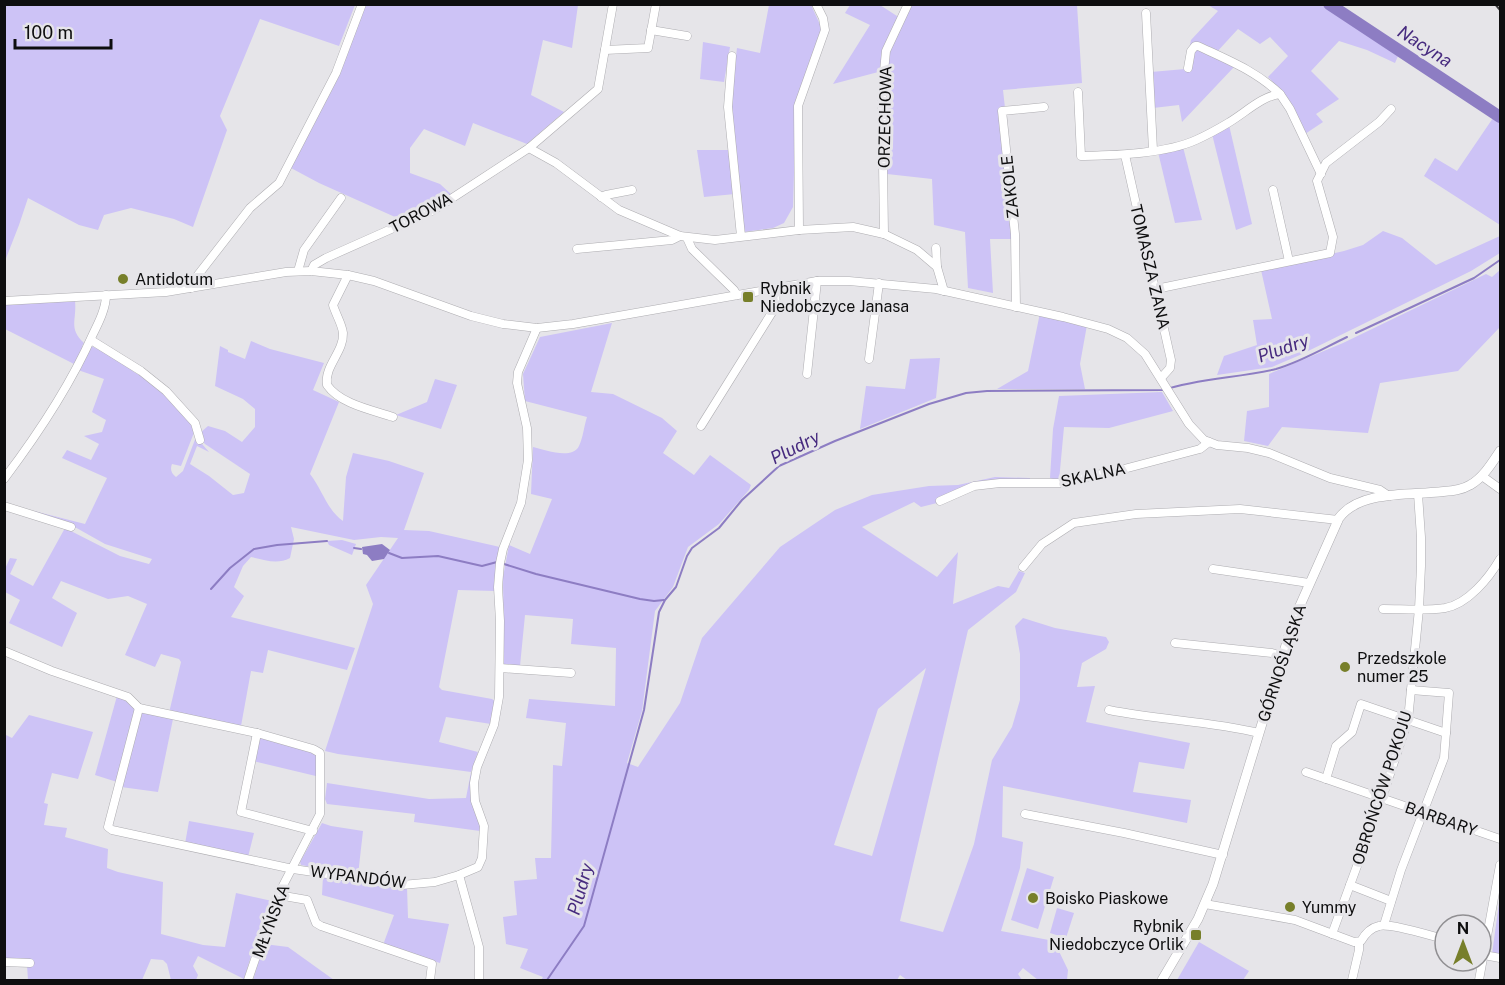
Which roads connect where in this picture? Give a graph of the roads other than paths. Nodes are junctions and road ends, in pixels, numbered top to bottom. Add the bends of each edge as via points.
1 (362, 4) edge
2 (613, 4) edge
3 (656, 4) edge
4 (816, 4) edge
5 (908, 4) edge
6 (1146, 13) dead end
7 (651, 30) junction
8 (687, 36) dead end
9 (605, 50) junction
10 (732, 56) dead end
11 (1188, 68) dead end
12 (1078, 93) dead end
13 (1280, 94) junction
14 (1044, 107) dead end
15 (1391, 110) dead end
16 (529, 148) junction
17 (1153, 150) junction
18 (1125, 154) junction
19 (1320, 174) junction
20 (633, 190) dead end
21 (1273, 190) dead end
22 (601, 197) junction
23 (341, 198) dead end
24 (799, 230) junction
25 (884, 234) junction
26 (741, 236) junction
27 (683, 237) junction
28 (936, 248) dead end
29 (577, 249) dead end
30 (1289, 261) junction
31 (937, 267) junction
32 (298, 271) junction
33 (311, 271) junction
34 (348, 275) junction
35 (817, 281) junction
36 (879, 284) junction
37 (191, 288) junction
38 (775, 288) junction
39 (1156, 289) junction
40 (945, 291) junction
41 (106, 295) junction
42 (737, 295) junction
43 (4, 301) edge
44 (1016, 307) junction
45 (537, 328) junction
46 (91, 340) junction
47 (869, 359) dead end
48 (807, 374) dead end
49 (1163, 380) junction
50 (393, 417) dead end
51 (701, 426) dead end
52 (200, 440) dead end
53 (1209, 442) junction
54 (1500, 451) edge
55 (1482, 476) junction
56 (4, 479) edge
57 (1500, 489) edge
58 (1418, 494) junction
59 (1389, 496) junction
60 (940, 501) dead end
61 (4, 507) edge
62 (1336, 524) junction
63 (71, 527) dead end
64 (1500, 559) edge
65 (1023, 567) dead end
66 (1213, 569) dead end
67 (1309, 583) junction
68 (1383, 609) dead end
69 (1419, 609) junction
70 (1175, 643) dead end
71 (4, 651) edge
72 (1282, 656) junction
73 (500, 668) junction
74 (571, 673) dead end
75 (1411, 690) junction
76 (140, 708) junction
77 (1109, 710) dead end
78 (1408, 720) junction
79 (257, 733) junction
80 (1259, 733) junction
81 (1446, 733) junction
82 (1306, 772) dead end
83 (1326, 779) junction
84 (1382, 798) junction
85 (1422, 813) junction
86 (1025, 814) dead end
87 (313, 831) junction
88 (1500, 839) edge
89 (1223, 855) junction
90 (1500, 866) edge
91 (293, 869) junction
92 (459, 875) junction
93 (1350, 885) junction
94 (278, 895) junction
95 (1391, 901) junction
96 (1204, 904) junction
97 (1490, 913) edge
98 (1384, 925) junction
99 (1332, 934) junction
100 (1433, 936) edge
101 (1359, 942) junction
102 (4, 962) edge
103 (30, 963) dead end
104 (248, 981) edge
105 (430, 981) edge
106 (479, 981) edge
107 (1162, 981) edge
108 (1352, 981) edge

1 - 37 street via 336,73 279,183 250,208
2 - 9 street
3 - 7 street
4 - 24 street via 825,30 798,106
5 - 25 street, ORZECHOWA via 886,51 882,92
6 - 17 street
7 - 8 street
7 - 9 street via 648,48
9 - 16 street via 597,88
10 - 26 street via 728,107
11 - 13 street via 1191,51 1198,46 1248,69
12 - 18 street via 1082,156
13 - 17 street via 1194,141
13 - 19 street
14 - 44 street, ZAKOLE via 1002,111 1015,234
15 - 19 street via 1326,163
16 - 22 street
16 - 33 street, TOROWA via 434,210 326,258
17 - 18 street
18 - 39 street, TOMASZA ZANA
19 - 30 street via 1317,181 1333,237 1330,252
20 - 22 street
21 - 30 street
22 - 27 street via 619,210
23 - 32 street via 304,250
24 - 25 street via 853,227
24 - 26 street
25 - 31 street via 917,250
26 - 27 street via 707,240
27 - 29 street
27 - 42 street
28 - 31 street
30 - 39 street
31 - 40 street
32 - 33 street
32 - 37 street
33 - 34 street
34 - 45 street via 483,319
34 - 50 street via 333,305 342,338 326,378 327,385 350,402
35 - 36 street
35 - 38 street
35 - 48 street
36 - 40 street
36 - 47 street
37 - 41 street
38 - 42 street
38 - 51 street via 776,306
39 - 49 street, TOMASZA ZANA via 1171,360
40 - 44 street
41 - 43 street
41 - 46 street
42 - 45 street
44 - 49 street via 1116,332 1145,354
45 - 73 street via 518,372 528,428 528,460 521,503 500,563
46 - 52 street via 166,391 195,423
46 - 56 street via 55,405
49 - 53 street via 1194,430
53 - 59 street via 1269,453
53 - 60 street, SKALNA via 1200,449 1120,470 1060,483 985,484 963,489
54 - 55 street, GÓRNOŚLĄSKA
55 - 57 street
55 - 58 street, GÓRNOŚLĄSKA via 1459,489
58 - 59 street, GÓRNOŚLĄSKA
58 - 69 street, OBROŃCÓW POKOJU
59 - 62 street, GÓRNOŚLĄSKA via 1354,504
61 - 63 street
62 - 65 street via 1240,508 1136,514 1074,523 1042,544
62 - 67 street, GÓRNOŚLĄSKA
64 - 69 street via 1473,593 1447,608
66 - 67 street
67 - 72 street, GÓRNOŚLĄSKA
68 - 69 street
69 - 75 street, OBROŃCÓW POKOJU
70 - 72 street
71 - 76 street via 128,697
72 - 80 street, GÓRNOŚLĄSKA
73 - 74 street
73 - 92 street via 496,717 474,783 475,801 484,825 481,861 476,869
75 - 78 street, OBROŃCÓW POKOJU
75 - 81 street via 1449,693
76 - 79 street, MŁYŃSKA
76 - 91 street, WYPANDÓW via 110,829
77 - 80 street
78 - 81 street
78 - 83 street via 1361,704 1352,732 1336,746
78 - 84 street, OBROŃCÓW POKOJU
79 - 87 street, MŁYŃSKA via 320,753 320,814
79 - 87 street via 241,812
80 - 89 street, GÓRNOŚLĄSKA
81 - 85 street via 1444,758
82 - 83 street, BARBARY
83 - 84 street, BARBARY
84 - 85 street, BARBARY
84 - 93 street, OBROŃCÓW POKOJU
85 - 88 street, BARBARY
85 - 95 street
86 - 89 street
87 - 91 street, MŁYŃSKA
89 - 96 street, GÓRNOŚLĄSKA
90 - 97 street
91 - 92 street, WYPANDÓW via 402,885
91 - 94 street, MŁYŃSKA
92 - 106 street via 479,946
93 - 95 street
93 - 99 street, OBROŃCÓW POKOJU
94 - 104 street, MŁYŃSKA
94 - 105 street via 307,900 321,926 432,964
95 - 98 street
96 - 99 street via 1282,916
96 - 107 street, GÓRNOŚLĄSKA
98 - 100 street
98 - 101 street via 1373,928
99 - 101 street
101 - 108 street
102 - 103 street

